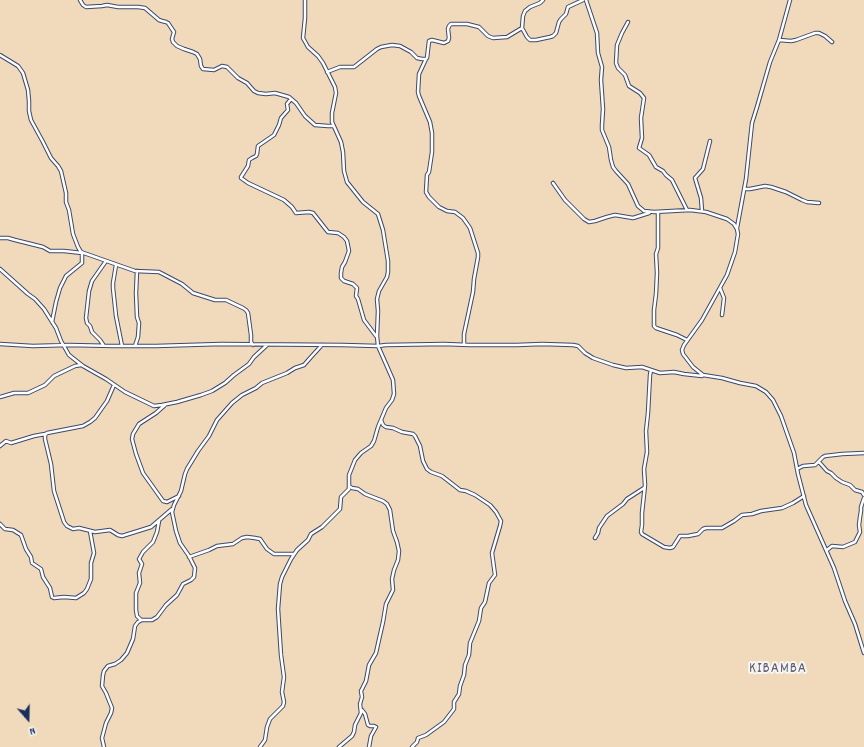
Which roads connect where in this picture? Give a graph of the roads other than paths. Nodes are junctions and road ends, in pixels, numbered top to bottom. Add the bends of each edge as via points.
1 (80, 0) edge
2 (304, 0) edge
3 (543, 0) edge
4 (585, 0) edge
5 (790, 0) edge
6 (628, 22) dead end
7 (522, 28) junction
8 (779, 40) junction
9 (832, 42) dead end
10 (0, 55) edge
11 (427, 58) junction
12 (328, 72) junction
13 (291, 99) junction
14 (333, 126) junction
15 (710, 141) dead end
16 (553, 183) dead end
17 (744, 189) junction
18 (819, 204) dead end
19 (686, 210) junction
20 (702, 211) junction
21 (650, 212) junction
22 (658, 212) junction
23 (737, 229) junction
24 (0, 238) edge
25 (82, 253) junction
26 (106, 261) junction
27 (116, 265) junction
28 (0, 269) edge
29 (137, 271) junction
30 (720, 288) junction
31 (722, 315) dead end
32 (52, 322) junction
33 (377, 336) junction
34 (687, 340) junction
35 (0, 344) edge
36 (253, 344) junction
37 (268, 344) junction
38 (322, 345) junction
39 (464, 345) junction
40 (63, 346) junction
41 (104, 346) junction
42 (122, 346) junction
43 (135, 346) junction
44 (378, 346) junction
45 (78, 364) junction
46 (651, 370) junction
47 (705, 376) junction
48 (114, 385) junction
49 (0, 397) edge
50 (165, 405) junction
51 (381, 420) junction
52 (45, 434) junction
53 (0, 446) edge
54 (864, 453) edge
55 (819, 462) junction
56 (797, 470) junction
57 (349, 486) junction
58 (644, 488) junction
59 (864, 488) edge
60 (179, 495) junction
61 (864, 495) edge
62 (804, 496) junction
63 (172, 508) junction
64 (159, 521) junction
65 (0, 524) edge
66 (90, 531) junction
67 (595, 538) dead end
68 (827, 550) junction
69 (294, 554) junction
70 (195, 555) junction
71 (189, 557) junction
72 (193, 564) junction
73 (141, 620) junction
74 (864, 653) edge
75 (361, 710) junction
76 (104, 747) edge
77 (260, 747) edge
78 (339, 747) edge
79 (369, 747) edge
80 (412, 747) edge

1 - 13 street via 85,7 107,5 145,8 159,20 168,23 174,32 173,43 197,54 203,69 215,70 225,66 256,92 278,94
2 - 12 street via 303,38
3 - 7 street via 525,11
4 - 7 street via 568,7 553,36 530,40
4 - 21 street via 598,34 604,112 602,128 611,160 616,171 628,184 638,206
5 - 8 street
6 - 19 street via 617,45 616,63 630,86 644,98 639,148 672,180
7 - 11 street via 507,37 493,38 479,27 451,24 448,29 448,41 430,41
8 - 9 street via 791,41 819,33
8 - 17 street via 752,124
10 - 25 street via 18,66 23,73 28,87 31,120 51,158 61,171 73,234
11 - 12 street via 421,59 400,46 392,45 377,49 354,67
11 - 39 street via 419,74 418,92 432,133 432,154 426,192 437,206 455,212 463,218 470,228 478,253
12 - 14 street via 336,90 332,113
13 - 14 street via 316,125
13 - 33 street via 287,104 289,110 280,118 274,135 258,146 256,156 249,160 240,178 284,200 296,212 313,213 328,232 344,237 348,251 341,277 357,288 356,296 364,320
14 - 33 street via 341,142 346,182 378,214 383,230 388,272 377,299
15 - 20 street via 703,169 695,178
16 - 21 street via 561,196 589,222 614,215 633,218
17 - 18 street via 771,187 806,202
17 - 23 street
19 - 20 street
19 - 22 street
20 - 23 street via 727,219
21 - 22 street
22 - 34 street via 654,326
23 - 30 street via 733,258
24 - 25 street via 40,246 51,252
25 - 26 street
25 - 32 street via 82,263 66,276 60,288
26 - 27 street
26 - 41 street via 92,281 86,318 92,332
27 - 29 street
27 - 42 street via 113,288
28 - 32 street via 36,299
29 - 36 street via 159,272 193,293 215,300 226,300 243,308 248,313
29 - 43 street via 139,323
30 - 31 street via 724,297
30 - 34 street
32 - 40 street
33 - 44 street
34 - 47 street via 682,350 683,356 695,370
35 - 40 street
36 - 37 street
36 - 43 street
37 - 38 street
37 - 50 street via 249,364 212,391
38 - 44 street
38 - 60 street via 304,365 262,383 228,406 187,469
39 - 44 street
39 - 46 street via 575,345 590,357 610,364
40 - 41 street
40 - 45 street
41 - 42 street
42 - 43 street
44 - 51 street via 394,386 393,398
45 - 48 street
45 - 49 street via 28,393
46 - 47 street
46 - 58 street
47 - 56 street via 756,386 769,395 783,422
48 - 50 street via 151,405
48 - 52 street via 107,401 90,422 83,426
50 - 60 street via 139,424 132,438 143,473 163,501 167,502
51 - 57 street via 373,444 355,460 349,475
51 - 80 street via 384,426 413,434 429,471 442,476 460,490 479,497 494,509 501,521 492,553 495,573 488,585 479,621 471,640 454,709 444,722 418,738
52 - 53 street via 6,441
52 - 66 street via 54,491 64,522 73,529
54 - 55 street via 826,456
55 - 56 street
55 - 61 street via 836,478
56 - 62 street
57 - 69 street via 341,498 339,510 322,528 311,534
57 - 75 street via 358,488 387,504 399,551 392,579 393,590 386,604 376,653 369,663 362,690
58 - 62 street via 641,533 668,548 673,547 680,536 698,534 706,528 722,528 742,515 782,508
58 - 67 street via 604,518
59 - 61 street
60 - 63 street
61 - 68 street via 860,534 855,542 843,547 832,546
62 - 68 street via 814,525
63 - 64 street
63 - 71 street via 178,536
64 - 66 street via 150,528 122,536 110,530
64 - 73 street via 153,542 139,558 142,564 136,610
65 - 66 street via 5,529 21,535 32,563 41,569 54,598 78,597 87,589 91,579 94,553
68 - 74 street via 853,616
69 - 70 street via 276,554 267,549 260,539 247,537 233,544 217,546
69 - 77 street via 282,579 278,605 284,702 270,719 265,740
70 - 71 street
70 - 72 street
71 - 72 street
72 - 73 street via 195,570 192,579 183,584 159,615 151,620
73 - 76 street via 135,626 134,637 127,653 120,661 107,667 103,673 102,686 112,708 102,738
75 - 78 street via 352,736
75 - 79 street via 365,714 368,726 376,727

